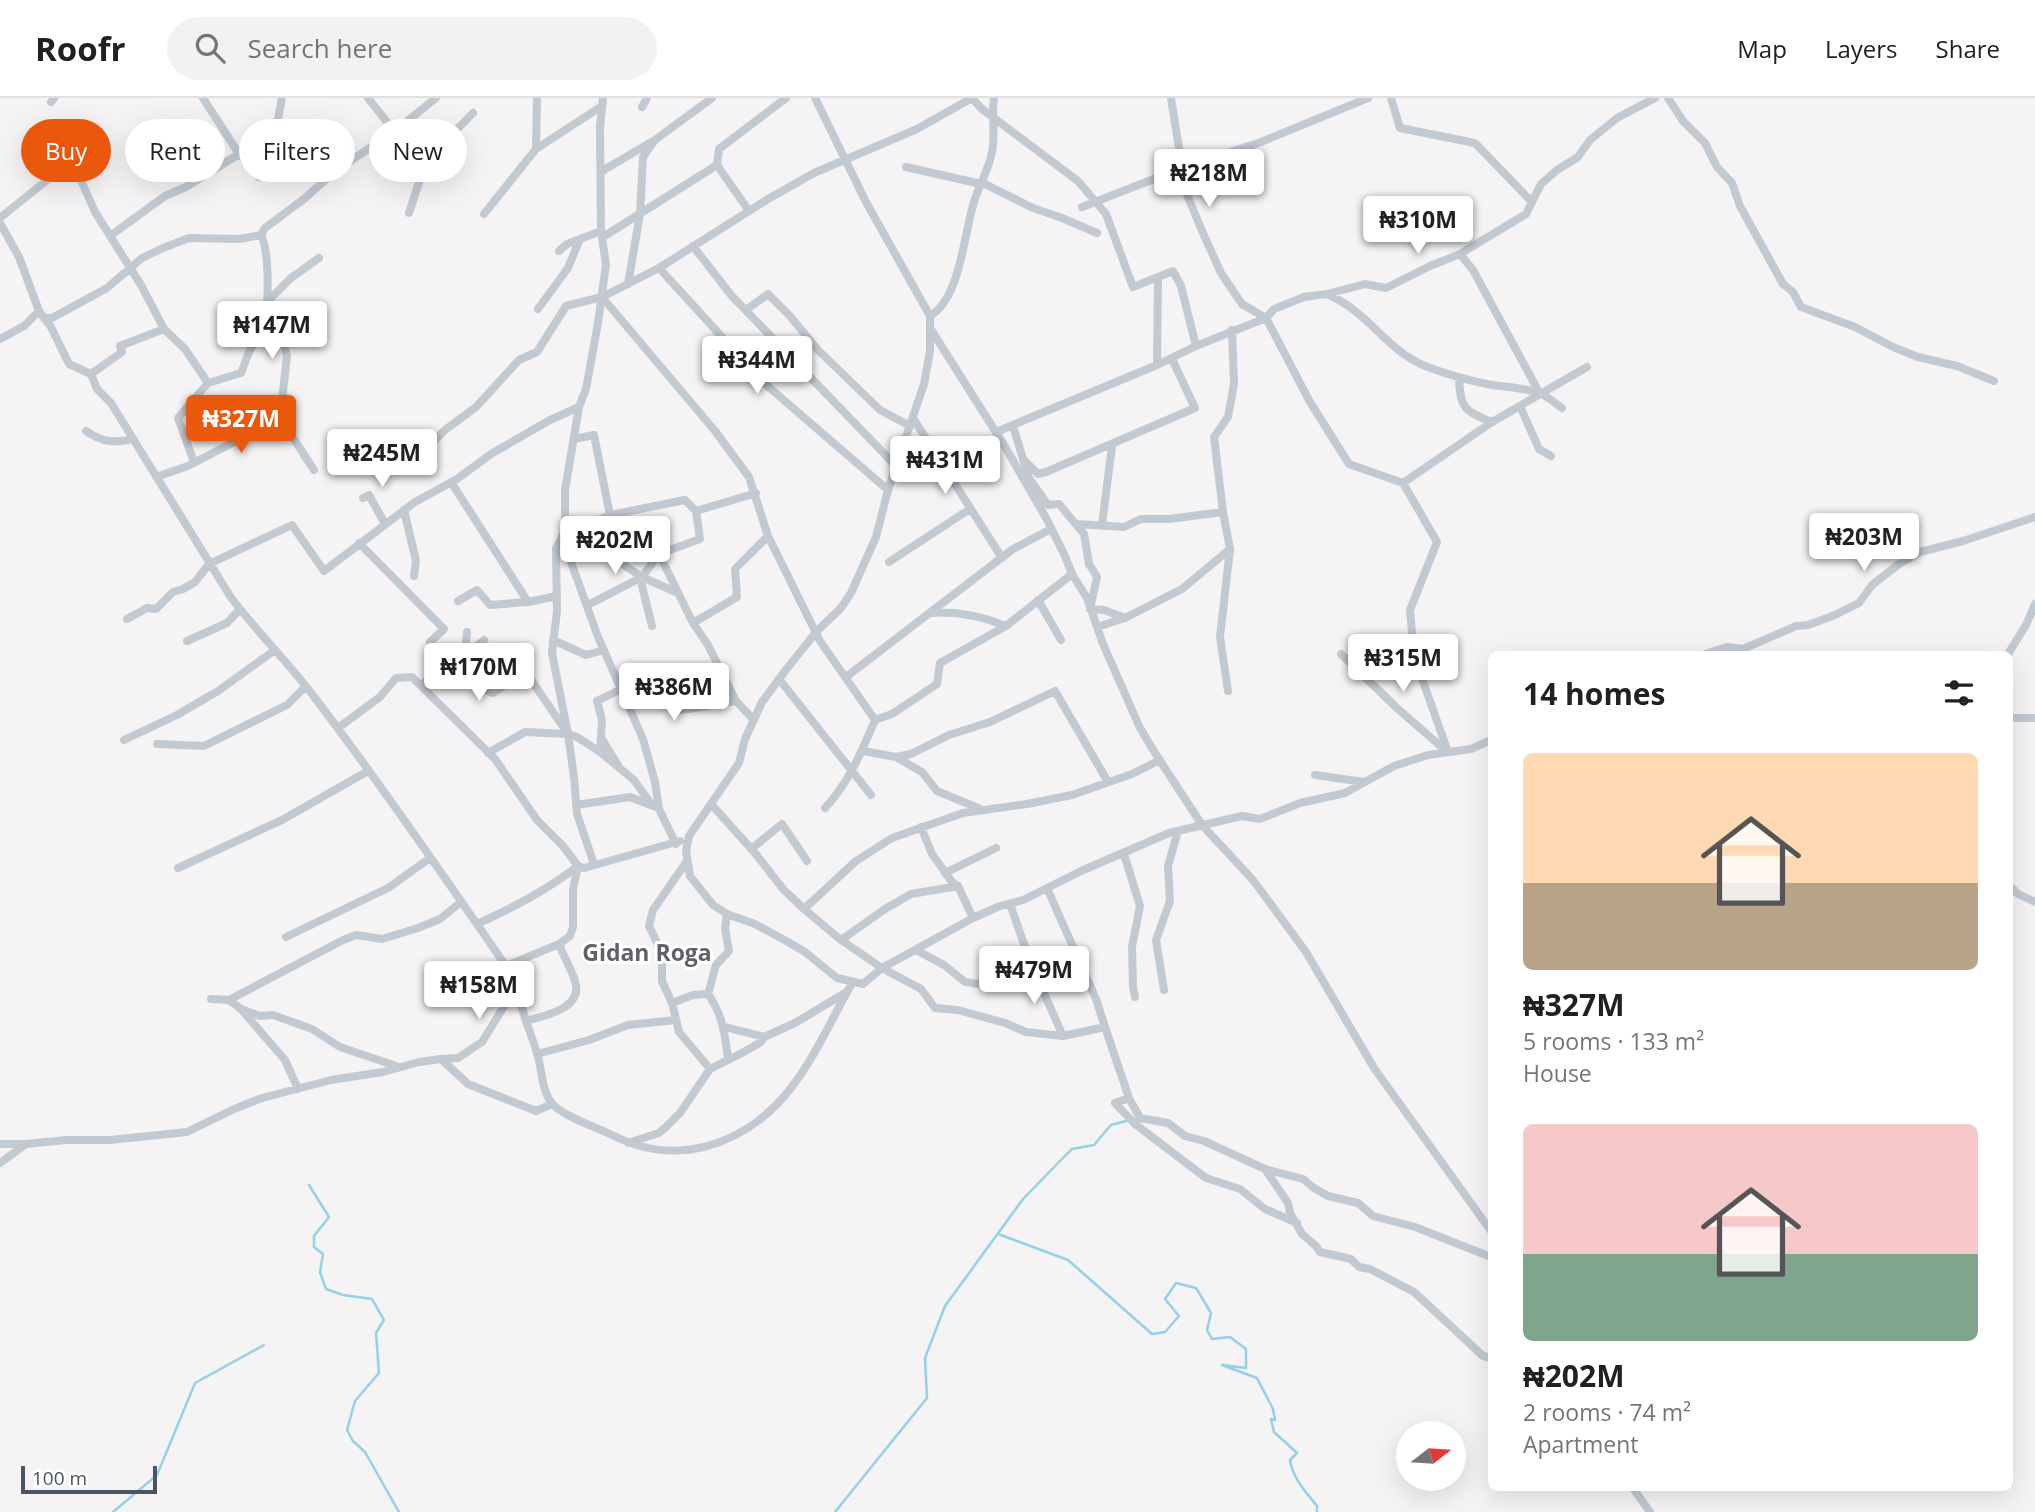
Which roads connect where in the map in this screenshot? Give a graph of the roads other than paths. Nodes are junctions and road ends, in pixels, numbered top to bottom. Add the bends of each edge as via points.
1 (203, 98) edge
2 (282, 98) edge
3 (368, 98) edge
4 (436, 98) edge
5 (537, 98) edge
6 (647, 98) edge
7 (712, 98) edge
8 (786, 98) edge
9 (815, 98) edge
10 (994, 98) edge
11 (1171, 98) edge
12 (1368, 98) edge
13 (1391, 98) edge
14 (1656, 98) edge
15 (1668, 98) edge
16 (602, 102) edge
17 (1346, 102) edge
18 (642, 107) dead end
19 (473, 113) dead end
20 (992, 116) junction
21 (278, 119) edge
22 (385, 119) edge
23 (409, 119) edge
24 (654, 139) junction
25 (369, 148) edge
26 (537, 149) junction
27 (239, 154) joint
28 (845, 158) junction
29 (717, 165) junction
30 (906, 167) dead end
31 (1182, 168) junction
32 (601, 171) junction
33 (981, 183) junction
34 (1532, 202) junction
35 (1082, 207) dead end
36 (749, 211) junction
37 (409, 213) dead end
38 (484, 214) dead end
39 (640, 214) junction
40 (0, 220) edge
41 (1097, 233) dead end
42 (602, 234) junction
43 (261, 235) junction
44 (110, 236) junction
45 (580, 239) junction
46 (693, 246) junction
47 (559, 251) dead end
48 (1460, 254) junction
49 (319, 258) dead end
50 (130, 268) junction
51 (659, 268) junction
52 (1158, 278) junction
53 (628, 284) junction
54 (1327, 294) junction
55 (602, 297) junction
56 (266, 303) junction
57 (538, 309) dead end
58 (746, 310) junction
59 (42, 314) junction
60 (930, 316) junction
61 (1266, 318) junction
62 (929, 327) junction
63 (164, 329) junction
64 (1233, 330) junction
65 (0, 339) edge
66 (1196, 346) junction
67 (1172, 359) junction
68 (1157, 365) junction
69 (1587, 367) dead end
70 (91, 374) junction
71 (1459, 377) junction
72 (1994, 381) dead end
73 (208, 383) junction
74 (1540, 394) junction
75 (1520, 406) junction
76 (579, 407) junction
77 (1562, 408) dead end
78 (280, 418) junction
79 (912, 422) junction
80 (1492, 422) junction
81 (1013, 426) junction
82 (86, 431) dead end
83 (996, 432) junction
84 (133, 439) junction
85 (574, 439) junction
86 (1112, 446) junction
87 (423, 452) dead end
88 (1551, 456) dead end
89 (1023, 459) junction
90 (194, 462) junction
91 (896, 466) junction
92 (314, 470) dead end
93 (156, 477) junction
94 (451, 482) junction
95 (1403, 483) junction
96 (888, 490) junction
97 (756, 493) junction
98 (363, 498) dead end
99 (970, 509) junction
100 (404, 510) junction
101 (696, 511) junction
102 (1223, 512) junction
103 (610, 515) junction
104 (2035, 517) edge
105 (385, 524) junction
106 (1077, 524) junction
107 (1102, 525) junction
108 (1051, 528) junction
109 (564, 536) junction
110 (768, 536) junction
111 (359, 542) junction
112 (1230, 549) junction
113 (659, 554) junction
114 (1002, 558) junction
115 (889, 562) dead end
116 (209, 564) junction
117 (1072, 574) junction
118 (414, 576) dead end
119 (641, 577) junction
120 (678, 594) junction
121 (557, 596) junction
122 (1038, 600) junction
123 (458, 601) dead end
124 (528, 602) junction
125 (2035, 604) edge
126 (588, 605) junction
127 (240, 609) junction
128 (1090, 609) junction
129 (928, 613) junction
130 (1125, 618) junction
131 (127, 619) dead end
132 (693, 623) junction
133 (652, 626) dead end
134 (1006, 626) junction
135 (1097, 627) junction
136 (467, 632) dead end
137 (817, 632) junction
138 (484, 640) dead end
139 (552, 640) junction
140 (1061, 640) dead end
141 (187, 641) dead end
142 (275, 650) junction
143 (471, 650) junction
144 (604, 650) junction
145 (1714, 651) edge
146 (2010, 651) edge
147 (1341, 654) dead end
148 (451, 663) junction
149 (846, 677) junction
150 (779, 679) junction
151 (422, 684) junction
152 (306, 686) junction
153 (622, 688) junction
154 (1228, 691) dead end
155 (736, 701) junction
156 (2013, 718) edge
157 (2035, 719) edge
158 (754, 720) junction
159 (875, 720) junction
160 (338, 728) junction
161 (568, 734) junction
162 (602, 739) junction
163 (124, 740) dead end
164 (1488, 741) edge
165 (158, 744) dead end
166 (863, 751) junction
167 (600, 752) junction
168 (1448, 752) junction
169 (488, 753) junction
170 (896, 757) junction
171 (1160, 760) junction
172 (620, 767) junction
173 (368, 771) junction
174 (852, 771) junction
175 (1315, 775) dead end
176 (1108, 782) junction
177 (1364, 782) junction
178 (871, 794) dead end
179 (711, 804) junction
180 (576, 805) junction
181 (825, 808) dead end
182 (659, 809) junction
183 (986, 811) junction
184 (1202, 825) junction
185 (921, 827) junction
186 (1178, 831) junction
187 (689, 836) junction
188 (676, 844) junction
189 (996, 848) dead end
190 (751, 849) junction
191 (1125, 854) junction
192 (430, 858) junction
193 (687, 861) junction
194 (807, 861) dead end
195 (594, 864) junction
196 (578, 866) junction
197 (178, 868) dead end
198 (945, 873) junction
199 (958, 886) junction
200 (1047, 888) junction
201 (2013, 889) edge
202 (461, 902) junction
203 (2035, 902) edge
204 (1010, 904) junction
205 (804, 909) junction
206 (727, 914) junction
207 (972, 918) junction
208 (477, 924) junction
209 (286, 937) dead end
210 (841, 940) junction
211 (559, 944) junction
212 (916, 950) junction
213 (1031, 964) junction
214 (506, 966) junction
215 (882, 968) junction
216 (516, 986) junction
217 (850, 987) junction
218 (1164, 990) dead end
219 (708, 994) junction
220 (1135, 997) dead end
221 (211, 999) dead end
222 (229, 1000) junction
223 (672, 1003) junction
224 (241, 1009) junction
225 (676, 1020) junction
226 (526, 1021) junction
227 (725, 1027) junction
228 (1104, 1027) junction
229 (1063, 1036) junction
230 (764, 1037) junction
231 (537, 1054) junction
232 (441, 1059) junction
233 (728, 1059) junction
234 (402, 1068) junction
235 (710, 1069) junction
236 (298, 1089) junction
237 (1129, 1098) junction
238 (552, 1104) junction
239 (628, 1143) junction
240 (0, 1144) edge
241 (26, 1144) junction
242 (0, 1163) edge
243 (1265, 1169) junction
244 (1297, 1223) junction
245 (1488, 1227) edge
246 (1488, 1256) edge
247 (1488, 1357) edge
248 (1635, 1491) edge
249 (1650, 1512) edge

1 - 27 street
2 - 21 street
3 - 22 street
4 - 23 street
5 - 26 street
6 - 18 street
7 - 24 street
8 - 29 street via 719,149
9 - 28 street
10 - 20 street
11 - 31 street
12 - 17 street
13 - 34 street via 1401,128 1475,143
14 - 34 street via 1617,118 1578,157 1541,184
15 - 72 street via 1732,183 1783,284 1801,307 1905,352
16 - 26 street
16 - 32 street
17 - 31 street via 1261,142
19 - 37 street via 426,161
20 - 28 street via 972,98 917,129
20 - 33 street via 992,153
20 - 52 street via 1078,181 1106,214 1133,286
24 - 32 street
24 - 39 street via 643,157
25 - 43 street
26 - 38 street
27 - 44 street via 165,196
28 - 36 street
28 - 60 street
29 - 36 street
29 - 39 street
30 - 33 street
31 - 35 street
31 - 61 street via 1186,192 1222,273 1242,304
32 - 42 street
33 - 41 street
33 - 60 street via 961,267
34 - 48 street via 1526,214
36 - 46 street
39 - 42 street
39 - 53 street
40 - 44 street via 72,160 94,212
40 - 59 street
42 - 45 street
42 - 55 street via 606,264
43 - 50 street via 189,238
43 - 56 street
44 - 50 street
45 - 47 street
45 - 57 street via 568,268
46 - 51 street
46 - 58 street
48 - 54 street via 1386,288 1365,284
48 - 74 street
49 - 56 street
50 - 59 street via 107,288 52,318
50 - 63 street
51 - 53 street
51 - 96 street via 764,383
52 - 66 street via 1173,271
52 - 68 street
53 - 55 street
54 - 61 street via 1304,297 1274,309
54 - 71 street via 1364,317 1407,357
55 - 76 street
55 - 87 street via 566,306 537,352 519,360 477,407
55 - 97 street via 715,431
56 - 73 street via 262,329 241,373
56 - 78 street via 287,356
58 - 79 street via 768,293 880,410
58 - 91 street
59 - 65 street
59 - 70 street via 69,364
60 - 62 street
61 - 64 street
61 - 95 street via 1349,464
62 - 79 street via 930,351
62 - 83 street
63 - 70 street via 120,346 122,352
63 - 73 street via 185,349
64 - 66 street
64 - 102 street via 1234,384 1228,417 1214,437
66 - 67 street
67 - 68 street
67 - 86 street via 1195,408
68 - 81 street
69 - 74 street
70 - 84 street
71 - 74 street
71 - 80 street via 1460,400 1472,414
73 - 90 street via 178,418
74 - 75 street
74 - 77 street
75 - 80 street
75 - 88 street via 1539,449
76 - 85 street
76 - 94 street via 491,454
78 - 90 street
78 - 92 street
79 - 91 street
79 - 99 street
80 - 95 street
81 - 83 street
81 - 89 street
82 - 84 street via 115,443
83 - 108 street
84 - 93 street
85 - 103 street via 594,436
85 - 109 street via 565,490
86 - 89 street via 1038,474
86 - 107 street
89 - 106 street via 1029,478 1048,505 1059,504
90 - 93 street
91 - 96 street
93 - 116 street
94 - 100 street
94 - 124 street
95 - 168 street via 1437,542 1410,610 1414,656
96 - 137 street via 876,537 850,593
97 - 101 street
97 - 110 street
98 - 105 street via 369,495
99 - 114 street
99 - 115 street
100 - 105 street
100 - 118 street via 416,561
101 - 103 street via 685,500
101 - 113 street via 700,539
102 - 107 street via 1141,519 1124,527
102 - 112 street
103 - 109 street
104 - 145 street via 1920,552 1872,585 1859,603 1835,615 1743,649
105 - 111 street
106 - 107 street
106 - 128 street via 1097,577
108 - 114 street
108 - 117 street
109 - 119 street via 590,551 601,550
109 - 121 street via 556,548
109 - 126 street
110 - 132 street via 735,569 737,597
110 - 137 street
111 - 116 street via 324,571 292,525
111 - 148 street via 443,629 430,642
112 - 130 street via 1182,589
112 - 154 street via 1220,637
113 - 119 street
113 - 120 street
114 - 129 street
116 - 127 street
116 - 131 street via 195,582 173,592 156,609 147,608
117 - 122 street
117 - 128 street
119 - 120 street
119 - 126 street
119 - 133 street
120 - 132 street
121 - 124 street
121 - 139 street
122 - 134 street
122 - 140 street
123 - 124 street via 477,590 490,605
125 - 146 street
126 - 144 street
127 - 141 street via 227,623
127 - 142 street
128 - 130 street
128 - 135 street
129 - 134 street via 954,611
129 - 149 street
130 - 135 street
132 - 155 street
134 - 159 street via 940,663 937,684
135 - 171 street via 1140,728
136 - 143 street via 466,644
137 - 149 street
137 - 150 street
138 - 143 street
139 - 144 street via 586,654
139 - 161 street
142 - 152 street
142 - 163 street via 218,691
143 - 148 street
144 - 153 street
147 - 168 street
148 - 151 street
148 - 161 street via 468,683 493,693 525,671
149 - 159 street
150 - 158 street
150 - 174 street
151 - 160 street via 412,677 396,678 380,697
151 - 169 street
152 - 160 street
152 - 165 street via 287,705 204,746
153 - 155 street via 662,676 681,710
153 - 162 street via 597,701
153 - 182 street via 643,739
155 - 158 street
156 - 157 street
158 - 179 street via 739,763
159 - 166 street
160 - 173 street
161 - 167 street
161 - 169 street via 525,732
161 - 180 street
162 - 167 street
162 - 172 street
164 - 168 street
166 - 170 street
166 - 174 street
167 - 172 street
168 - 177 street via 1394,766
169 - 196 street
170 - 176 street via 990,722 1055,691
170 - 183 street via 922,772 937,791
171 - 176 street
171 - 184 street
172 - 182 street
173 - 192 street
173 - 197 street via 282,820
174 - 178 street
174 - 181 street
175 - 177 street
176 - 183 street via 1072,795
177 - 184 street via 1345,793 1300,803 1260,819 1242,816
179 - 187 street
179 - 190 street
180 - 182 street via 629,797
180 - 195 street
182 - 188 street
183 - 185 street via 962,813
184 - 186 street
184 - 245 street via 1253,880 1306,952 1374,1068
185 - 198 street
185 - 205 street via 892,838 856,861
186 - 191 street
186 - 218 street via 1168,866 1170,901 1156,940
187 - 188 street
187 - 193 street
188 - 195 street
189 - 198 street
190 - 194 street via 782,824
190 - 205 street
191 - 200 street
191 - 220 street via 1140,905 1132,947
192 - 202 street
192 - 209 street via 388,888
193 - 206 street via 697,887
193 - 223 street via 649,921 662,953 662,981
195 - 196 street
196 - 208 street via 523,902
196 - 211 street via 571,934
198 - 199 street
199 - 207 street
199 - 210 street via 911,894
200 - 204 street
200 - 228 street
201 - 203 street
202 - 208 street
202 - 222 street via 440,919 418,928 382,939 356,935 343,940
204 - 207 street
204 - 213 street
205 - 210 street
206 - 217 street via 806,952
206 - 219 street via 729,951 716,965
207 - 212 street
208 - 214 street
210 - 215 street
211 - 214 street
211 - 226 street via 576,985 574,997 562,1010
212 - 213 street via 965,982 976,984 1007,980
212 - 215 street
213 - 229 street
214 - 216 street
215 - 217 street via 863,984
215 - 229 street via 921,989 935,1008 958,1010 1026,1032
216 - 226 street
216 - 232 street via 482,1042 458,1058
217 - 230 street
217 - 239 street via 792,1088 756,1123 728,1140 695,1149 661,1152
219 - 223 street
219 - 227 street
221 - 222 street
222 - 224 street
223 - 225 street
224 - 234 street via 274,1015 312,1029 340,1047
224 - 236 street via 285,1060
225 - 231 street via 628,1025
225 - 235 street via 681,1035
226 - 231 street
227 - 230 street
227 - 233 street
228 - 229 street
228 - 237 street
230 - 233 street
231 - 238 street
232 - 234 street
232 - 238 street via 468,1083 512,1103 536,1111
233 - 235 street
234 - 236 street
235 - 239 street via 666,1127
236 - 241 street via 247,1103 187,1132
237 - 243 street via 1140,1118 1168,1123 1185,1136
237 - 244 street via 1115,1103 1189,1166
238 - 239 street
240 - 241 street
241 - 242 street
243 - 244 street
243 - 246 street via 1303,1179 1328,1196 1358,1203 1373,1216
244 - 247 street via 1320,1252 1351,1259 1414,1292
248 - 249 street

